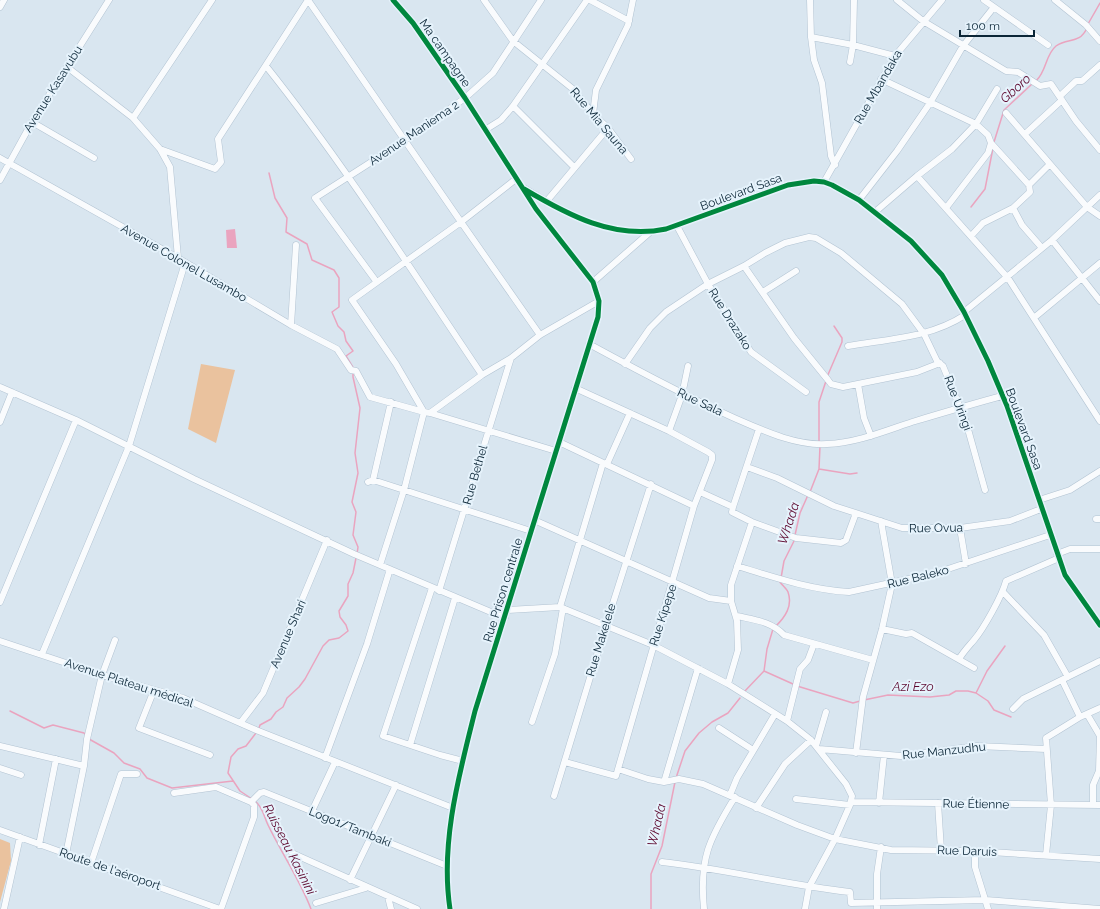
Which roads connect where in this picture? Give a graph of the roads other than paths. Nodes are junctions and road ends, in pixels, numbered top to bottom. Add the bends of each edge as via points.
1 (4, 0) edge
2 (109, 0) edge
3 (212, 0) edge
4 (308, 0) edge
5 (393, 0) edge
6 (484, 0) edge
7 (541, 0) edge
8 (588, 0) edge
9 (633, 0) edge
10 (810, 0) edge
11 (854, 0) edge
12 (897, 0) edge
13 (942, 0) edge
14 (984, 0) edge
15 (1055, 0) edge
16 (0, 7) edge
17 (994, 7) junction
18 (629, 21) junction
19 (924, 21) junction
20 (811, 37) junction
21 (513, 41) junction
22 (1100, 41) edge
23 (853, 45) junction
24 (1048, 45) dead end
25 (963, 46) junction
26 (895, 56) junction
27 (850, 62) dead end
28 (543, 65) junction
29 (266, 66) junction
30 (1100, 66) edge
31 (67, 68) junction
32 (881, 79) junction
33 (997, 89) dead end
34 (465, 98) junction
35 (1061, 98) junction
36 (930, 104) junction
37 (513, 106) junction
38 (1006, 113) dead end
39 (593, 114) junction
40 (133, 118) junction
41 (32, 122) junction
42 (976, 124) junction
43 (608, 128) junction
44 (486, 130) junction
45 (1025, 134) junction
46 (404, 141) junction
47 (991, 143) junction
48 (160, 149) junction
49 (1100, 150) edge
50 (0, 158) edge
51 (94, 158) dead end
52 (631, 159) dead end
53 (8, 163) junction
54 (1050, 164) junction
55 (835, 165) junction
56 (574, 167) junction
57 (917, 176) junction
58 (348, 177) junction
59 (516, 179) junction
60 (0, 180) edge
61 (824, 182) junction
62 (1029, 185) junction
63 (523, 188) junction
64 (1100, 195) edge
65 (859, 200) junction
66 (546, 202) junction
67 (1087, 206) junction
68 (946, 208) junction
69 (1013, 208) junction
70 (875, 212) junction
71 (1100, 216) edge
72 (461, 222) junction
73 (677, 226) junction
74 (649, 232) junction
75 (970, 236) junction
76 (1052, 240) junction
77 (296, 245) dead end
78 (1042, 248) junction
79 (178, 258) junction
80 (405, 261) junction
81 (185, 263) junction
82 (1100, 263) edge
83 (744, 266) junction
84 (796, 271) dead end
85 (1008, 278) junction
86 (1082, 278) junction
87 (376, 281) junction
88 (593, 282) junction
89 (708, 284) junction
90 (763, 292) junction
91 (599, 301) junction
92 (1100, 301) edge
93 (964, 313) junction
94 (1035, 317) junction
95 (291, 325) junction
96 (924, 334) junction
97 (540, 336) junction
98 (589, 344) junction
99 (848, 346) dead end
100 (511, 358) junction
101 (940, 363) junction
102 (625, 364) junction
103 (688, 366) dead end
104 (482, 375) junction
105 (858, 384) junction
106 (0, 387) edge
107 (575, 388) junction
108 (12, 392) junction
109 (806, 392) dead end
110 (682, 395) junction
111 (1002, 396) junction
112 (391, 402) junction
113 (959, 407) junction
114 (427, 412) junction
115 (630, 413) junction
116 (76, 420) junction
117 (1100, 421) edge
118 (0, 422) edge
119 (488, 429) junction
120 (759, 429) junction
121 (669, 431) junction
122 (871, 436) junction
123 (559, 442) junction
124 (129, 446) junction
125 (556, 450) junction
126 (605, 463) junction
127 (747, 466) junction
128 (1100, 471) edge
129 (651, 484) junction
130 (404, 490) junction
131 (985, 490) dead end
132 (700, 492) junction
133 (1039, 500) junction
134 (694, 506) junction
135 (733, 507) junction
136 (466, 509) junction
137 (1041, 509) junction
138 (856, 513) junction
139 (534, 520) junction
140 (881, 521) junction
141 (752, 522) junction
142 (960, 528) junction
143 (531, 531) junction
144 (1050, 535) junction
145 (327, 540) junction
146 (579, 540) junction
147 (1100, 549) edge
148 (1058, 556) junction
149 (626, 562) junction
150 (966, 564) junction
151 (380, 565) junction
152 (737, 566) junction
153 (390, 569) junction
154 (674, 581) junction
155 (892, 584) junction
156 (432, 588) junction
157 (439, 591) junction
158 (1004, 592) junction
159 (455, 598) junction
160 (731, 601) junction
161 (0, 602) edge
162 (561, 607) junction
163 (508, 610) junction
164 (736, 616) junction
165 (505, 618) junction
166 (606, 625) junction
167 (1100, 625) edge
168 (882, 629) junction
169 (115, 640) dead end
170 (0, 641) edge
171 (814, 644) junction
172 (653, 645) junction
173 (42, 654) junction
174 (959, 659) junction
175 (873, 660) junction
176 (1100, 661) edge
177 (698, 668) junction
178 (974, 668) dead end
179 (102, 675) junction
180 (1065, 678) junction
181 (728, 684) junction
182 (154, 690) junction
183 (1013, 708) dead end
184 (1100, 708) edge
185 (826, 712) dead end
186 (775, 714) junction
187 (1087, 714) junction
188 (1080, 717) junction
189 (787, 720) junction
190 (241, 722) junction
191 (532, 722) dead end
192 (719, 728) dead end
193 (811, 740) junction
194 (410, 745) junction
195 (0, 746) edge
196 (817, 748) junction
197 (1046, 749) junction
198 (753, 750) junction
199 (856, 753) junction
200 (210, 755) dead end
201 (884, 755) junction
202 (325, 758) junction
203 (56, 759) junction
204 (463, 761) junction
205 (335, 762) junction
206 (565, 762) junction
207 (84, 766) junction
208 (0, 768) edge
209 (618, 769) junction
210 (137, 774) dead end
211 (21, 775) dead end
212 (664, 782) junction
213 (396, 785) junction
214 (174, 793) dead end
215 (554, 796) dead end
216 (733, 796) junction
217 (796, 799) dead end
218 (253, 800) junction
219 (851, 803) junction
220 (879, 803) junction
221 (938, 803) junction
222 (1051, 805) junction
223 (1093, 805) junction
224 (1100, 805) edge
225 (454, 808) junction
226 (756, 808) junction
227 (312, 811) junction
228 (0, 830) edge
229 (372, 835) junction
230 (20, 837) junction
231 (835, 839) junction
232 (281, 843) dead end
233 (39, 844) junction
234 (880, 847) junction
235 (941, 850) junction
236 (975, 850) junction
237 (66, 854) junction
238 (1046, 855) junction
239 (1100, 859) edge
240 (662, 862) dead end
241 (91, 863) junction
242 (447, 866) junction
243 (703, 867) junction
244 (350, 880) junction
245 (809, 887) junction
246 (366, 888) junction
247 (388, 897) junction
248 (986, 900) junction
249 (316, 903) dead end
250 (877, 906) edge
251 (4, 909) edge
252 (221, 909) edge
253 (391, 909) edge
254 (417, 909) edge
255 (450, 909) edge
256 (704, 909) edge
257 (805, 909) edge
258 (988, 909) edge
259 (1100, 909) edge

1 - 16 street
2 - 31 street, Avenue Kasavubu
3 - 40 street
4 - 29 street
4 - 46 street
5 - 34 street, Ma campagne
6 - 21 street, Rue Mia Sauna
7 - 21 street
8 - 18 street
8 - 28 street
9 - 18 street
10 - 20 street
11 - 23 street
12 - 19 street
13 - 19 street, Rue Mbandaka
14 - 17 street
15 - 22 street via 1088,27
17 - 24 street
17 - 25 street
18 - 39 street via 596,90
19 - 25 street
19 - 26 street, Rue Mbandaka
20 - 23 street
20 - 55 street via 814,60 822,83 831,156
21 - 28 street, Rue Mia Sauna
21 - 34 street via 493,73
23 - 26 street
23 - 27 street
25 - 35 street via 1006,71 1018,72 1040,86 1051,84
25 - 36 street
26 - 32 street, Rue Mbandaka
28 - 37 street
28 - 39 street, Rue Mia Sauna via 573,89
29 - 48 street via 218,142 221,162 215,169
29 - 58 street
30 - 35 street via 1082,81 1076,81
31 - 40 street
31 - 41 street, Avenue Kasavubu
32 - 36 street
32 - 55 street, Rue Mbandaka
33 - 42 street
34 - 44 street, Avenue Maniema 2
34 - 46 street, Avenue Maniema 2
35 - 45 street
35 - 49 street
36 - 42 street
36 - 65 street
37 - 44 street via 501,120
37 - 56 street
38 - 45 street
39 - 43 street, Rue Mia Sauna
40 - 48 street
41 - 51 street
41 - 53 street, Avenue Kasavubu
42 - 47 street via 988,134
42 - 57 street via 952,149
43 - 52 street, Rue Mia Sauna
43 - 56 street
44 - 59 street, Avenue Maniema 2
45 - 54 street
46 - 58 street, Avenue Maniema 2
46 - 72 street
47 - 62 street
47 - 68 street via 988,153
48 - 79 street via 170,167
50 - 53 street, Avenue Colonel Lusambo
53 - 60 street, Avenue Kasavubu
53 - 79 street, Avenue Colonel Lusambo
54 - 62 street
54 - 67 street
55 - 61 street, Rue Mbandaka
56 - 66 street
57 - 68 street
57 - 70 street
58 - 80 street
58 - 87 street, Avenue Maniema 2 via 315,198
59 - 63 street, Avenue Maniema 2
59 - 72 street
61 - 65 street, Boulevard Sasa
61 - 73 street, Boulevard Sasa via 788,185
62 - 69 street via 1030,192
63 - 66 street, Boulevard Sasa
63 - 88 street, Avenue Maniema 2 via 536,209
64 - 67 street
65 - 70 street, Boulevard Sasa
66 - 74 street, Boulevard Sasa via 600,226
67 - 71 street
67 - 76 street
68 - 75 street
69 - 75 street via 983,223
69 - 78 street via 1022,225
70 - 93 street, Boulevard Sasa via 911,240 942,275
72 - 80 street
72 - 97 street
73 - 74 street, Boulevard Sasa
73 - 89 street, Rue Drazako
74 - 88 street, Boulevard Sasa
75 - 85 street
76 - 78 street
76 - 86 street
77 - 95 street
78 - 85 street
79 - 81 street, Avenue Colonel Lusambo
80 - 87 street
80 - 104 street
81 - 95 street, Avenue Colonel Lusambo
81 - 124 street
82 - 86 street
83 - 89 street, Rue Uringi
83 - 90 street
83 - 96 street, Rue Uringi via 785,243 809,237 816,238 841,252 902,304
84 - 90 street
85 - 93 street
85 - 94 street
86 - 92 street
86 - 94 street
87 - 114 street via 352,300
88 - 91 street, Rue Prison centrale
89 - 102 street, Rue Uringi via 666,312 650,328
89 - 109 street, Rue Drazako via 751,352
90 - 105 street via 826,379 843,387
91 - 97 street
91 - 98 street, Rue Prison centrale via 598,316
93 - 96 street via 956,321
93 - 111 street, Boulevard Sasa
94 - 117 street
95 - 112 street, Avenue Colonel Lusambo via 337,349 370,397
96 - 99 street
96 - 101 street, Rue Uringi
97 - 100 street
98 - 102 street, Rue Sala
98 - 107 street, Rue Prison centrale
100 - 104 street
100 - 119 street, Rue Bethel
101 - 105 street via 917,372
101 - 113 street, Rue Uringi via 944,366
102 - 110 street, Rue Sala
103 - 110 street
104 - 114 street
105 - 122 street via 864,418
106 - 108 street
107 - 115 street
107 - 123 street, Rue Prison centrale
108 - 116 street
108 - 118 street
110 - 120 street, Rue Sala
110 - 121 street
111 - 113 street, Rue Sala
111 - 133 street, Boulevard Sasa
112 - 114 street, Avenue Colonel Lusambo
112 - 130 street via 371,481
113 - 122 street, Rue Sala
113 - 131 street, Rue Uringi via 966,422
114 - 119 street, Avenue Colonel Lusambo
114 - 130 street
115 - 121 street
115 - 126 street
116 - 124 street
116 - 161 street
119 - 125 street, Avenue Colonel Lusambo
119 - 136 street, Rue Bethel
120 - 122 street, Rue Sala via 794,440 820,444
120 - 127 street
121 - 132 street, Rue Kipepe via 712,455
123 - 125 street, Rue Prison centrale
123 - 126 street
124 - 145 street
124 - 173 street
125 - 139 street, Rue Prison centrale
126 - 129 street
126 - 146 street
127 - 135 street
127 - 138 street, Rue Ovua via 834,506
128 - 133 street via 1070,490
129 - 134 street
129 - 149 street, Rue Makelele
130 - 136 street
130 - 151 street
132 - 134 street, Rue Kipepe
132 - 135 street
133 - 137 street, Boulevard Sasa
134 - 154 street, Rue Kipepe
135 - 141 street via 732,512
136 - 143 street
136 - 157 street, Rue Bethel
137 - 142 street, Rue Ovua via 1010,522
137 - 144 street, Boulevard Sasa
138 - 140 street, Rue Ovua
138 - 141 street via 846,540 841,543 795,537
139 - 143 street, Rue Prison centrale
139 - 146 street
140 - 142 street, Rue Ovua via 902,528
140 - 155 street
141 - 152 street
142 - 150 street
143 - 163 street, Rue Prison centrale
144 - 148 street, Boulevard Sasa
144 - 150 street, Rue Baleko
145 - 151 street
145 - 190 street, Avenue Shari via 264,693
146 - 149 street
146 - 162 street
147 - 148 street via 1070,549
148 - 158 street via 1006,582
148 - 167 street, Boulevard Sasa via 1065,575
149 - 154 street
149 - 166 street, Rue Makelele
150 - 155 street, Rue Baleko
151 - 153 street
152 - 155 street, Rue Baleko via 836,592
152 - 160 street via 731,585
153 - 156 street
153 - 202 street via 367,644
154 - 160 street via 709,598
154 - 172 street, Rue Kipepe
155 - 168 street
156 - 157 street
156 - 194 street via 383,736
157 - 159 street
158 - 174 street
158 - 180 street via 1044,635
159 - 165 street
159 - 194 street
160 - 164 street
162 - 163 street
162 - 166 street
162 - 191 street via 555,654
163 - 165 street, Rue Prison centrale
164 - 171 street via 775,627 784,635
164 - 181 street via 738,650
165 - 204 street, Rue Prison centrale via 475,711
166 - 172 street
166 - 206 street, Rue Makelele
168 - 174 street via 912,633
168 - 175 street
169 - 179 street
170 - 173 street, Avenue Plateau médical
171 - 175 street
171 - 189 street via 808,660 800,669
172 - 177 street
172 - 209 street, Rue Kipepe
173 - 179 street, Avenue Plateau médical
174 - 178 street
175 - 199 street via 862,700
176 - 180 street
177 - 181 street
177 - 212 street
179 - 182 street, Avenue Plateau médical
179 - 207 street
180 - 183 street via 1023,699
180 - 188 street
181 - 186 street
182 - 190 street, Avenue Plateau médical via 183,698
182 - 200 street via 139,728
184 - 187 street
185 - 196 street
186 - 189 street
186 - 198 street
187 - 188 street
187 - 223 street via 1100,736 1099,771 1093,785
188 - 197 street via 1046,738
189 - 193 street
190 - 202 street, Avenue Plateau médical
192 - 198 street
193 - 196 street
193 - 226 street via 785,764
194 - 204 street
195 - 203 street
196 - 199 street, Rue Manzudhu
196 - 219 street via 846,784 852,796
197 - 201 street, Rue Manzudhu via 977,746 901,756
197 - 222 street
198 - 216 street via 737,778
199 - 201 street, Rue Manzudhu
201 - 220 street
202 - 205 street, Avenue Plateau médical
203 - 207 street
203 - 233 street
204 - 225 street, Rue Prison centrale
205 - 213 street, Avenue Plateau médical
205 - 227 street
206 - 209 street, Rue Kipepe via 616,776
206 - 215 street, Rue Makelele
207 - 237 street
208 - 211 street
209 - 212 street
210 - 241 street via 121,774
212 - 216 street, Rue Daruis via 677,779 704,784
213 - 225 street, Avenue Plateau médical
213 - 229 street
214 - 218 street via 216,787
216 - 226 street, Rue Daruis
216 - 243 street via 717,826
217 - 219 street, Rue Étienne
218 - 227 street, Logo1/Tambaki via 264,792
218 - 252 street via 254,816
219 - 220 street, Rue Étienne
219 - 231 street
220 - 221 street, Rue Étienne
221 - 222 street, Rue Étienne
221 - 235 street
222 - 223 street, Rue Étienne
222 - 238 street
223 - 224 street, Rue Étienne
225 - 242 street, Rue Prison centrale
226 - 231 street, Rue Daruis
227 - 229 street, Logo1/Tambaki
228 - 230 street, Route de l'aéroport
229 - 242 street, Logo1/Tambaki
229 - 244 street
230 - 233 street, Route de l'aéroport
230 - 251 street
231 - 234 street, Rue Daruis
231 - 245 street
232 - 244 street via 294,854
233 - 237 street, Route de l'aéroport
234 - 235 street, Rue Daruis via 891,850
234 - 250 street
235 - 236 street, Rue Daruis
236 - 238 street, Rue Daruis
236 - 248 street via 975,867
237 - 241 street, Route de l'aéroport
238 - 239 street, Rue Daruis
240 - 243 street
241 - 252 street, Route de l'aéroport
242 - 255 street, Rue Prison centrale
243 - 245 street
243 - 256 street
244 - 246 street
245 - 250 street via 850,892 851,903
245 - 257 street
246 - 247 street
246 - 249 street
247 - 253 street
247 - 254 street
248 - 250 street
248 - 258 street
248 - 259 street

